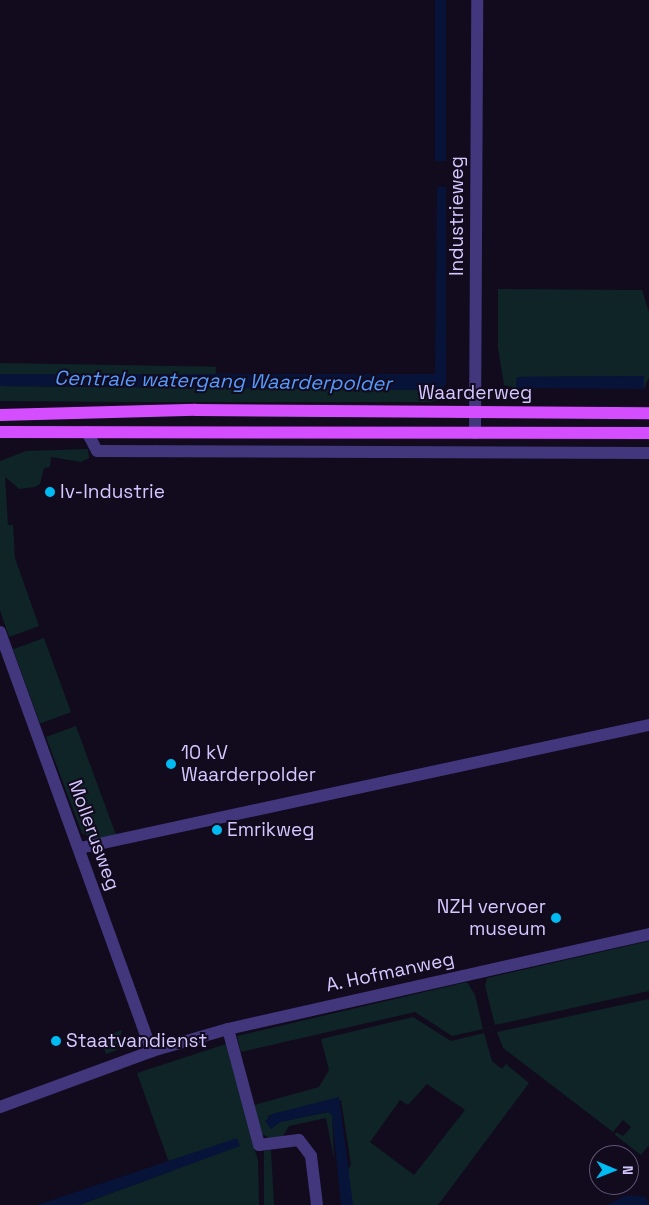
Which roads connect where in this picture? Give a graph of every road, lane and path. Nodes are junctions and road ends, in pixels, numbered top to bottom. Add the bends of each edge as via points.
1 (477, 0) edge
2 (475, 412) junction
3 (649, 413) edge
4 (0, 415) edge
5 (0, 432) edge
6 (88, 432) junction
7 (475, 433) junction
8 (649, 433) edge
9 (649, 454) edge
10 (0, 632) edge
11 (649, 725) edge
12 (80, 848) junction
13 (649, 934) edge
14 (228, 1029) junction
15 (152, 1050) junction
16 (0, 1107) edge
17 (317, 1205) edge

1 - 2 street, Industrieweg
2 - 3 main road, Waarderweg
2 - 4 main road, Waarderweg via 196,410
2 - 7 street, Industrieweg
5 - 6 main road, Waarderweg
6 - 7 main road, Waarderweg
6 - 9 street via 97,451
7 - 8 main road, Waarderweg
10 - 12 street, Mollerusweg
11 - 12 street
12 - 15 street, Mollerusweg
13 - 14 street, A. Hofmanweg
14 - 15 street, A. Hofmanweg
14 - 17 street via 259,1144 299,1140 311,1156
15 - 16 street, A. Hofmanweg

